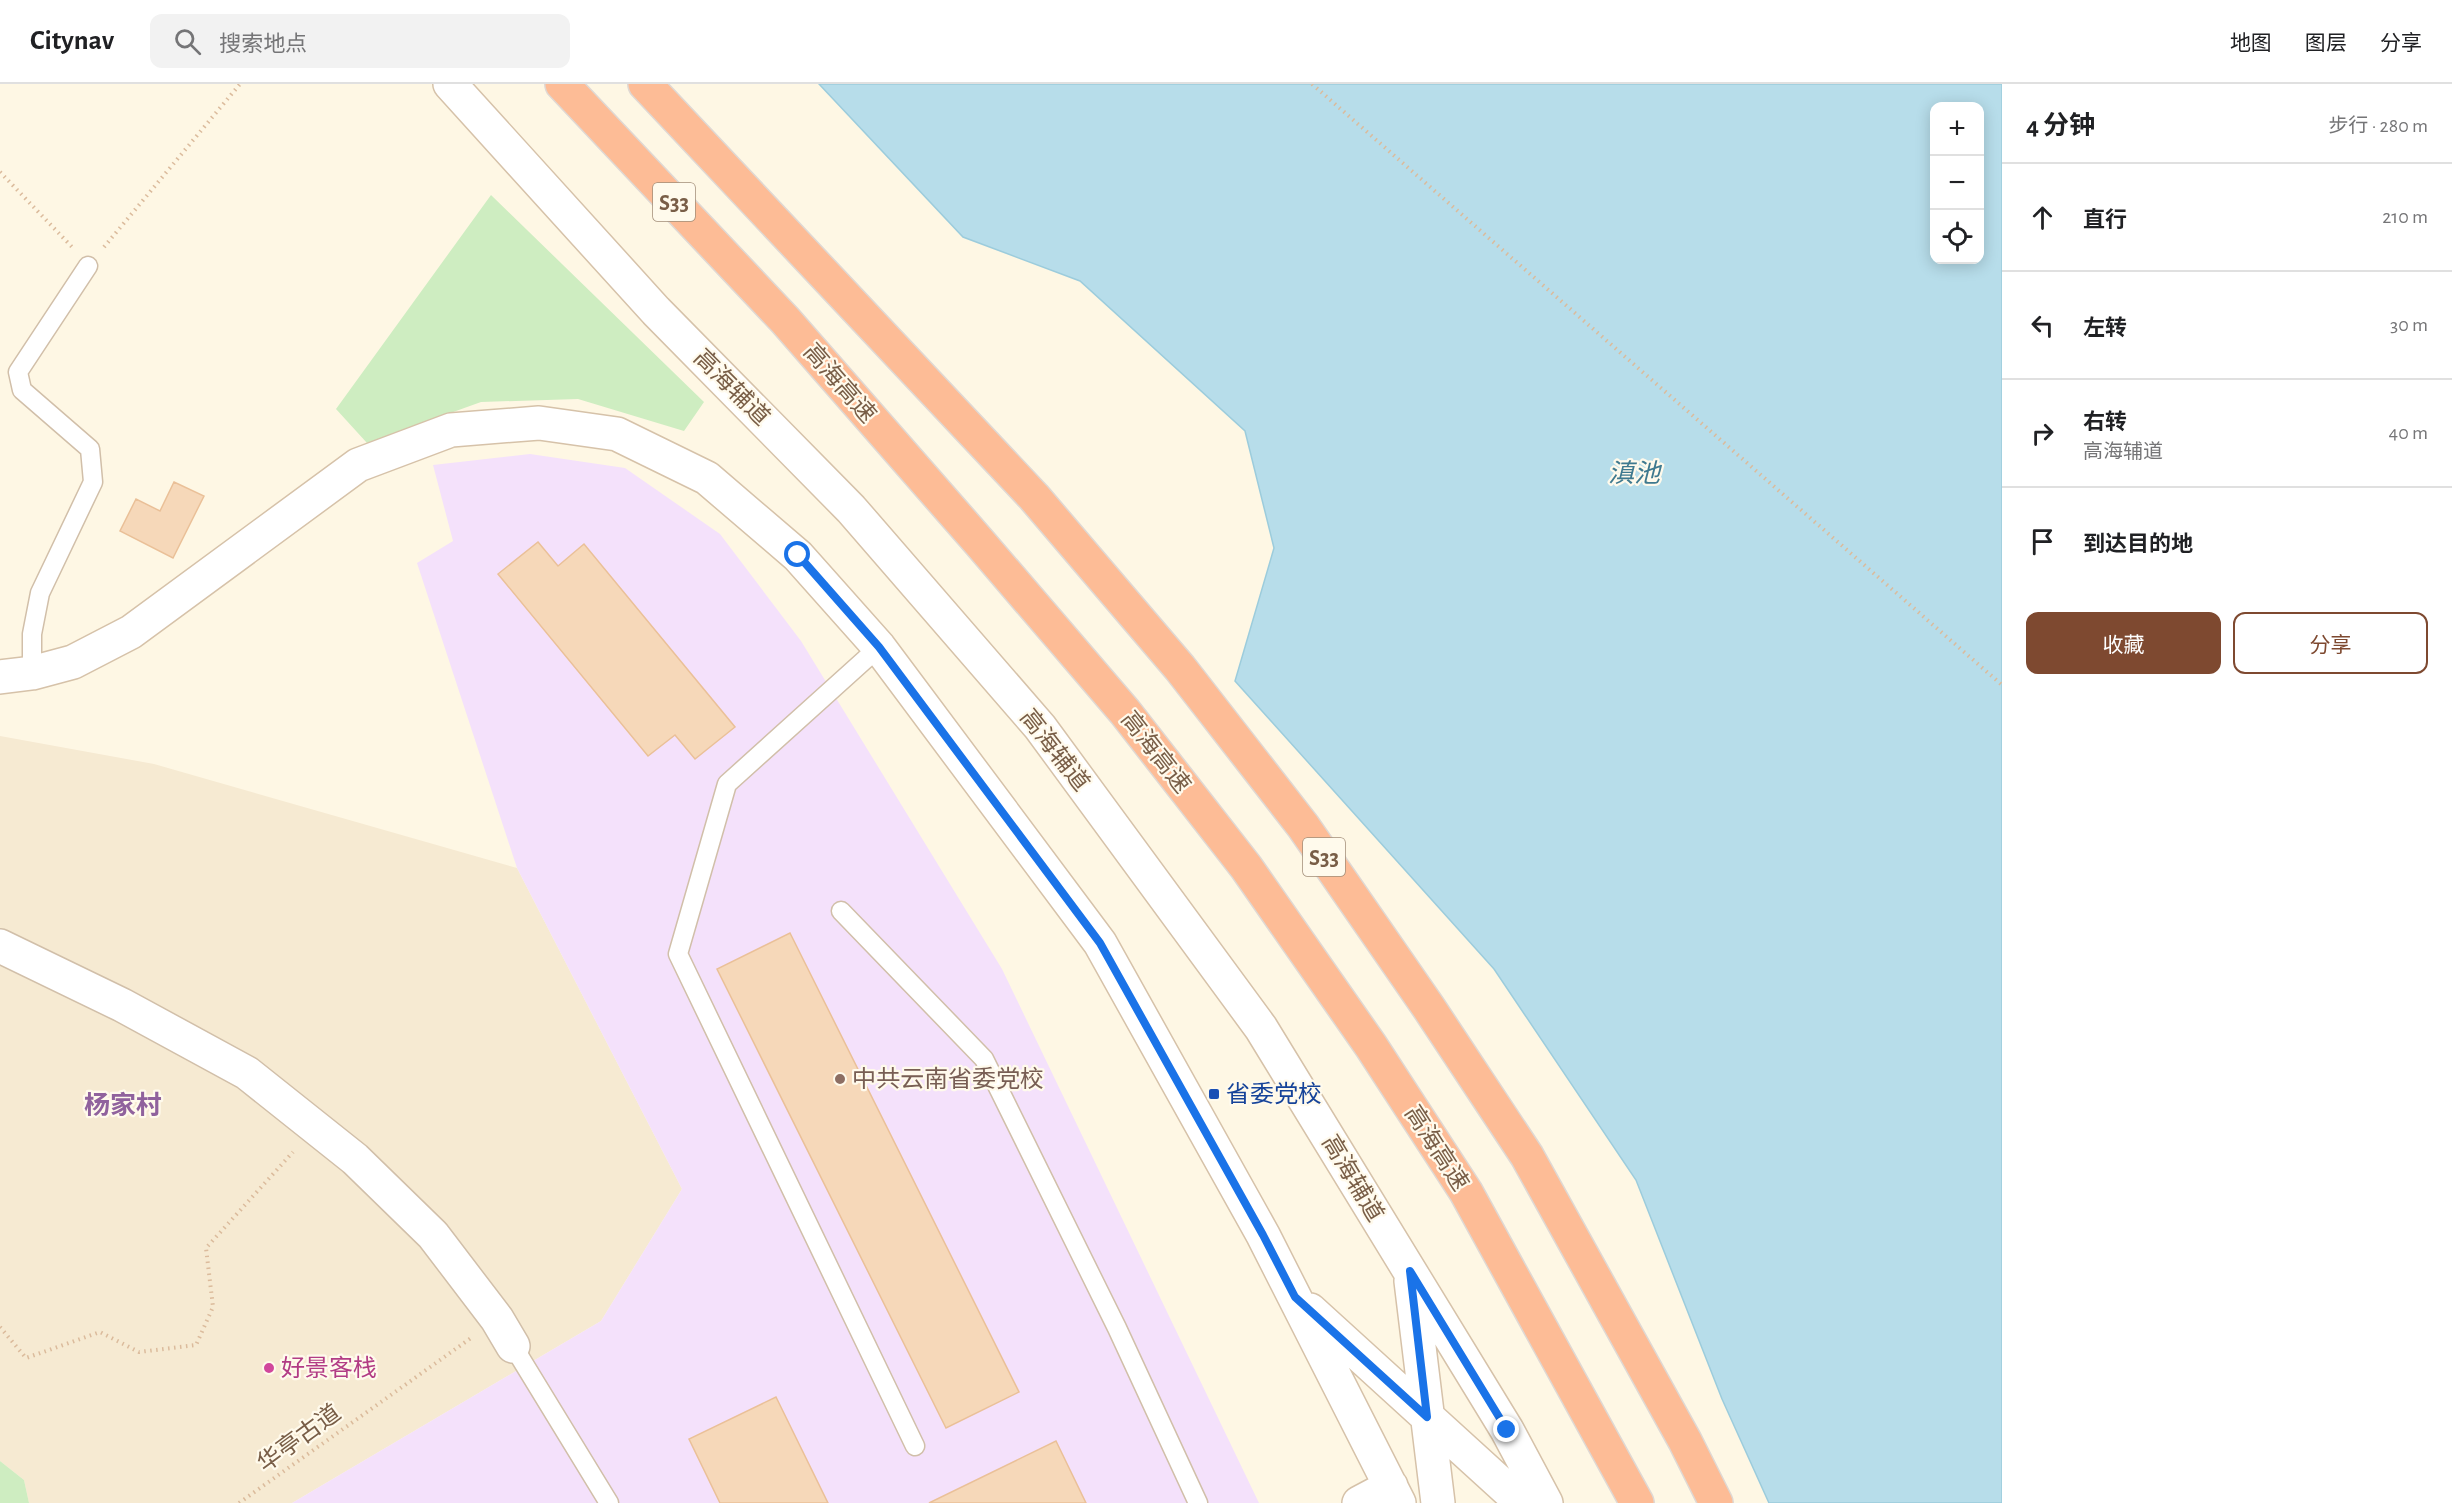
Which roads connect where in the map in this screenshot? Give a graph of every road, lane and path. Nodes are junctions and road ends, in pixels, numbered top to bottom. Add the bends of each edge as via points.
1 (240, 84) edge
2 (450, 84) edge
3 (562, 84) edge
4 (645, 84) edge
5 (1312, 84) edge
6 (0, 172) edge
7 (88, 267) junction
8 (879, 647) junction
9 (32, 673) junction
10 (0, 677) edge
11 (2002, 685) edge
12 (841, 911) dead end
13 (0, 946) edge
14 (306, 1120) junction
15 (1410, 1271) junction
16 (1295, 1297) junction
17 (0, 1327) edge
18 (505, 1333) junction
19 (1427, 1417) junction
20 (915, 1446) dead end
21 (1395, 1495) edge
22 (239, 1503) edge
23 (609, 1503) edge
24 (1198, 1503) edge
25 (1359, 1503) edge
26 (1438, 1503) edge
27 (1522, 1503) edge
28 (1546, 1503) edge
29 (1638, 1503) edge
30 (1716, 1503) edge

1 - 7 path
2 - 15 main road, 高海辅道 via 656,311 852,509 1040,728 1261,1028
3 - 29 highway, 高海高速 / S33 via 785,320 980,543 1125,712 1246,867 1371,1046 1466,1192
4 - 30 highway, S33 via 1034,497 1180,668 1302,826 1430,1008 1527,1156
5 - 11 path
6 - 7 path
7 - 9 lane via 18,372 22,390 90,449 93,482 40,593 32,634
8 - 9 main road via 798,555 707,478 617,434 539,423 451,430 358,465 132,632 73,662
8 - 16 main road via 1100,943
8 - 20 lane via 727,784 678,954
9 - 10 main road
12 - 24 lane via 984,1059 1118,1328
13 - 14 main road via 247,1072
14 - 17 path via 292,1155 206,1248 213,1307 196,1345 139,1352 100,1332 26,1358
14 - 18 main road via 356,1159 433,1234
15 - 19 main road
15 - 28 main road, 高海辅道 via 1507,1430
16 - 19 main road
16 - 21 main road
18 - 22 path, 华亭古道
18 - 23 lane
19 - 26 main road
19 - 27 main road
21 - 25 main road

